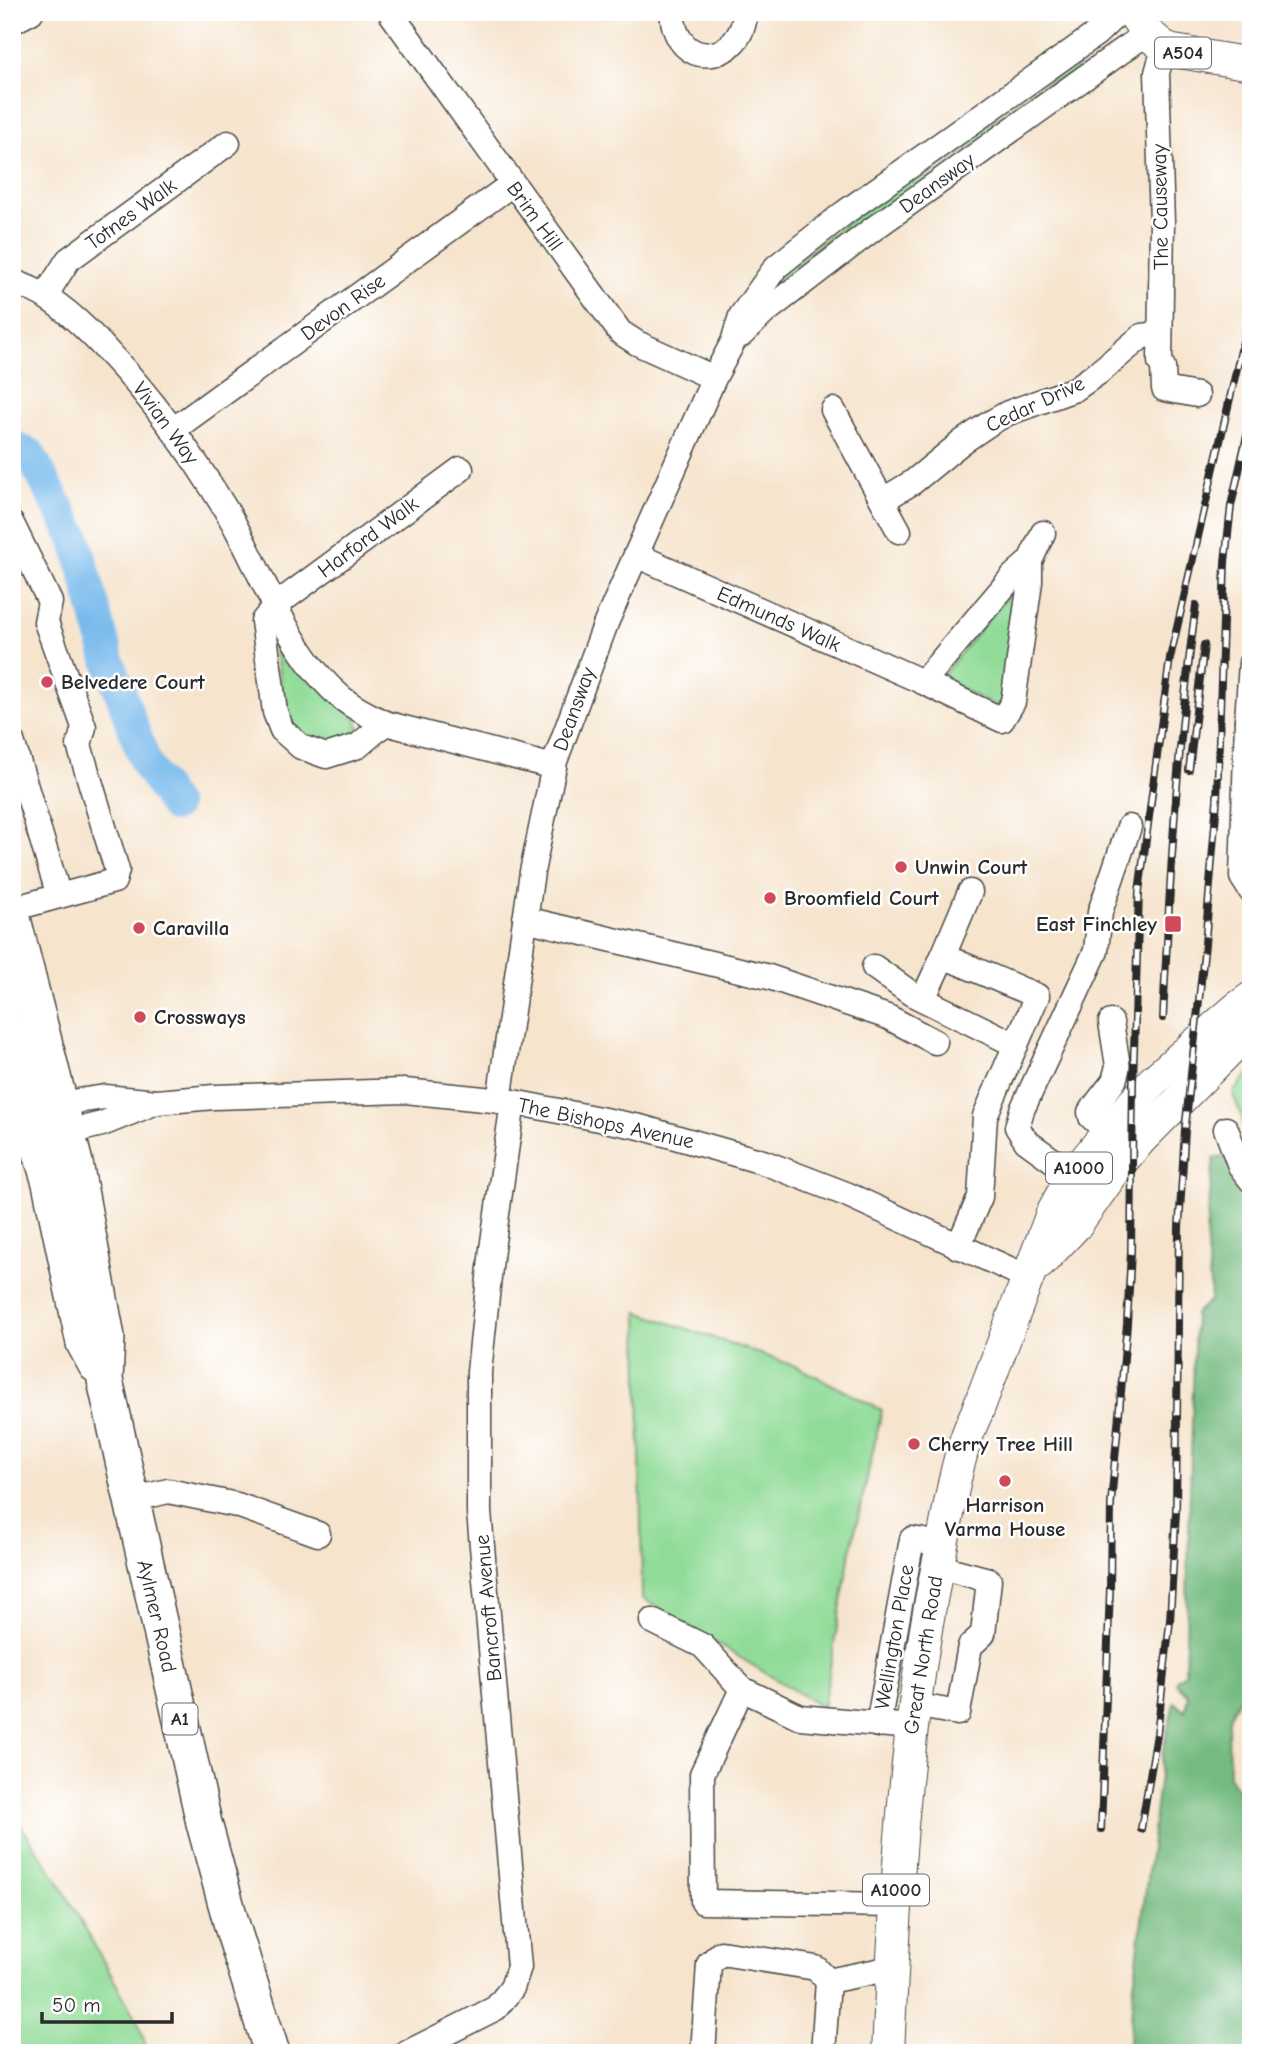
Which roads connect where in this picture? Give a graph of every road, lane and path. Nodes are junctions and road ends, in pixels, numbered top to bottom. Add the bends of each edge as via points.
1 (31, 12) edge
2 (390, 12) edge
3 (672, 12) edge
4 (745, 12) edge
5 (1119, 12) edge
6 (12, 22) edge
7 (1149, 32) edge
8 (1077, 48) junction
9 (1251, 64) edge
10 (1094, 72) junction
11 (228, 143) dead end
12 (512, 184) junction
13 (12, 281) edge
14 (45, 296) junction
15 (1160, 334) junction
16 (733, 342) junction
17 (714, 378) junction
18 (1197, 395) dead end
19 (833, 410) dead end
20 (174, 429) junction
21 (461, 468) dead end
22 (883, 500) junction
23 (12, 524) edge
24 (899, 531) dead end
25 (1043, 533) dead end
26 (636, 555) junction
27 (1030, 561) junction
28 (276, 605) junction
29 (1251, 663) edge
30 (923, 682) junction
31 (1249, 719) edge
32 (384, 723) junction
33 (12, 741) edge
34 (554, 766) junction
35 (1129, 827) dead end
36 (1248, 865) edge
37 (1251, 891) edge
38 (970, 892) dead end
39 (59, 897) junction
40 (12, 909) edge
41 (12, 915) edge
42 (525, 919) junction
43 (943, 956) junction
44 (874, 967) dead end
45 (918, 997) junction
46 (1251, 998) edge
47 (1111, 1022) dead end
48 (1251, 1028) edge
49 (12, 1033) edge
50 (935, 1042) dead end
51 (1017, 1045) junction
52 (506, 1102) junction
53 (39, 1124) edge
54 (1226, 1129) dead end
55 (1108, 1132) junction
56 (1245, 1173) edge
57 (1073, 1175) junction
58 (958, 1247) junction
59 (1030, 1275) junction
60 (131, 1500) junction
61 (318, 1534) dead end
62 (939, 1555) junction
63 (652, 1621) dead end
64 (742, 1689) junction
65 (912, 1716) junction
66 (878, 1725) junction
67 (895, 1905) junction
68 (892, 1968) junction
69 (828, 1981) junction
70 (272, 2053) edge
71 (407, 2053) edge
72 (703, 2053) edge
73 (823, 2053) edge
74 (888, 2053) edge

1 - 6 street
2 - 12 street, Brim Hill
3 - 4 street via 673,27 686,48 708,54 734,42
5 - 8 street, Deansway
7 - 9 main road, A504
7 - 10 street, Deansway
7 - 15 street, The Causeway via 1160,62 1168,297
8 - 10 street
8 - 16 street, Deansway via 844,213 776,267 741,316
10 - 16 street, Deansway via 873,229
11 - 14 street, Totnes Walk via 68,260
12 - 17 street, Brim Hill via 620,332
12 - 20 street, Devon Rise
13 - 14 street, Vivian Way
14 - 20 street, Vivian Way via 78,320
15 - 18 street, The Causeway via 1164,389
15 - 22 street, Cedar Drive via 1142,336 1076,388 990,423
16 - 17 street, Deansway
17 - 26 street, Deansway
19 - 22 street
20 - 28 street, Vivian Way via 229,516
21 - 28 street, Harford Walk
22 - 24 street
23 - 39 street via 50,602 46,622 84,727 79,745 117,870 114,881
25 - 27 street, Edmunds Walk
26 - 30 street, Edmunds Walk
26 - 34 street, Deansway
27 - 30 street, Edmunds Walk
27 - 30 street, Edmunds Walk via 1013,702 1002,720
28 - 32 street, Vivian Way via 320,677 351,704
28 - 32 street via 263,621 275,712 282,730 301,747 326,756 358,746
29 - 31 street
31 - 36 street
32 - 34 street, Vivian Way
33 - 39 street
34 - 42 street, Deansway
35 - 57 street via 1100,912 1096,951 1017,1127 1026,1141
36 - 37 street via 1242,877
38 - 43 street
39 - 40 street
41 - 53 highway, A1
42 - 50 street via 769,977 888,1017
42 - 52 street, Deansway
43 - 45 street
43 - 51 street via 1037,996
44 - 45 street
45 - 51 street
46 - 55 main road, Great North Road / A1000 via 1153,1081
47 - 55 street via 1118,1066 1114,1081 1090,1112
48 - 59 main road, Great North Road / A1000 via 1142,1138 1076,1225
49 - 53 highway, A1
51 - 58 street via 985,1116 980,1197
52 - 53 street, The Bishops Avenue via 405,1091 214,1097 158,1102 103,1124
52 - 58 street, The Bishops Avenue via 640,1127 763,1162 846,1194
52 - 71 street, Bancroft Avenue via 479,1372 479,1512 519,1967 512,1988 496,2008
53 - 60 highway, Aylmer Road / A1 via 75,1163 107,1337 104,1380
54 - 56 street
55 - 57 main road, Great North Road / A1000
57 - 59 main road, Great North Road / A1000 via 1053,1211
58 - 59 street, The Bishops Avenue
59 - 62 main road, Great North Road / A1000 via 967,1433
60 - 61 street via 168,1491 237,1505
60 - 70 highway, Aylmer Road / A1 via 204,1823
62 - 65 main road, Great North Road / A1000
62 - 65 street via 989,1580 983,1634 970,1646 958,1713
62 - 66 street, Wellington Place via 912,1539
63 - 64 street via 703,1646
64 - 66 street via 800,1717
64 - 67 street via 702,1774 703,1902
65 - 66 street
65 - 67 main road, Great North Road / A1000
67 - 68 main road, Great North Road / A1000
68 - 69 street
68 - 74 main road, Great North Road / A1000
69 - 72 street via 816,1968 721,1953 709,1964
69 - 73 street

